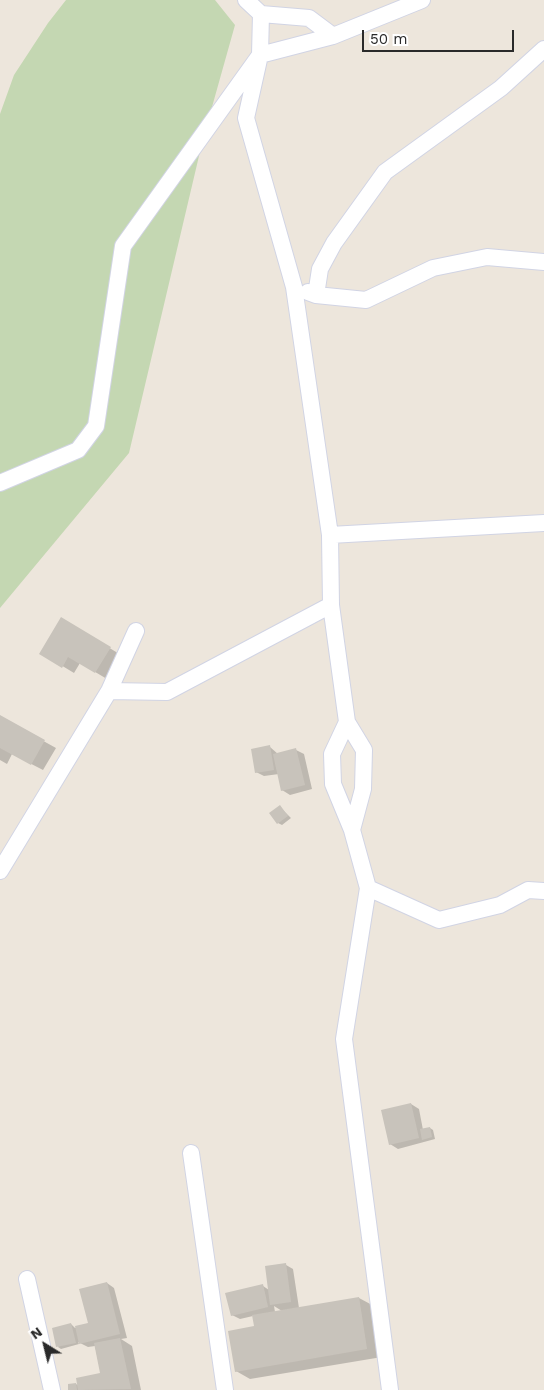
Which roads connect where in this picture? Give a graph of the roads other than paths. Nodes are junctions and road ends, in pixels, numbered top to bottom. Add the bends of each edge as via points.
1 (246, 0) edge
2 (422, 0) edge
3 (261, 14) junction
4 (333, 36) junction
5 (544, 49) edge
6 (260, 56) junction
7 (544, 262) edge
8 (294, 287) junction
9 (316, 295) junction
10 (0, 483) edge
11 (544, 523) edge
12 (330, 535) junction
13 (331, 606) junction
14 (136, 631) dead end
15 (109, 691) junction
16 (347, 722) junction
17 (352, 830) junction
18 (0, 871) edge
19 (368, 888) junction
20 (544, 891) edge
21 (191, 1153) dead end
22 (27, 1279) dead end
23 (52, 1390) edge
24 (225, 1390) edge
25 (390, 1390) edge

1 - 3 street
2 - 4 street
3 - 4 street via 309,18
3 - 6 street
4 - 6 street
5 - 9 street via 501,88 385,172 334,244 320,269
6 - 8 street via 246,118
6 - 10 street via 123,246 96,426 78,450
7 - 9 street via 487,257 433,268 366,300
8 - 9 street
8 - 12 street
11 - 12 street
12 - 13 street
13 - 15 street via 167,692
13 - 16 street
14 - 15 street
15 - 18 street
16 - 17 street via 364,750 363,789
16 - 17 street via 332,754 333,784
17 - 19 street
19 - 20 street via 439,920 500,904 528,890
19 - 25 street via 344,1039
21 - 24 street
22 - 23 street

